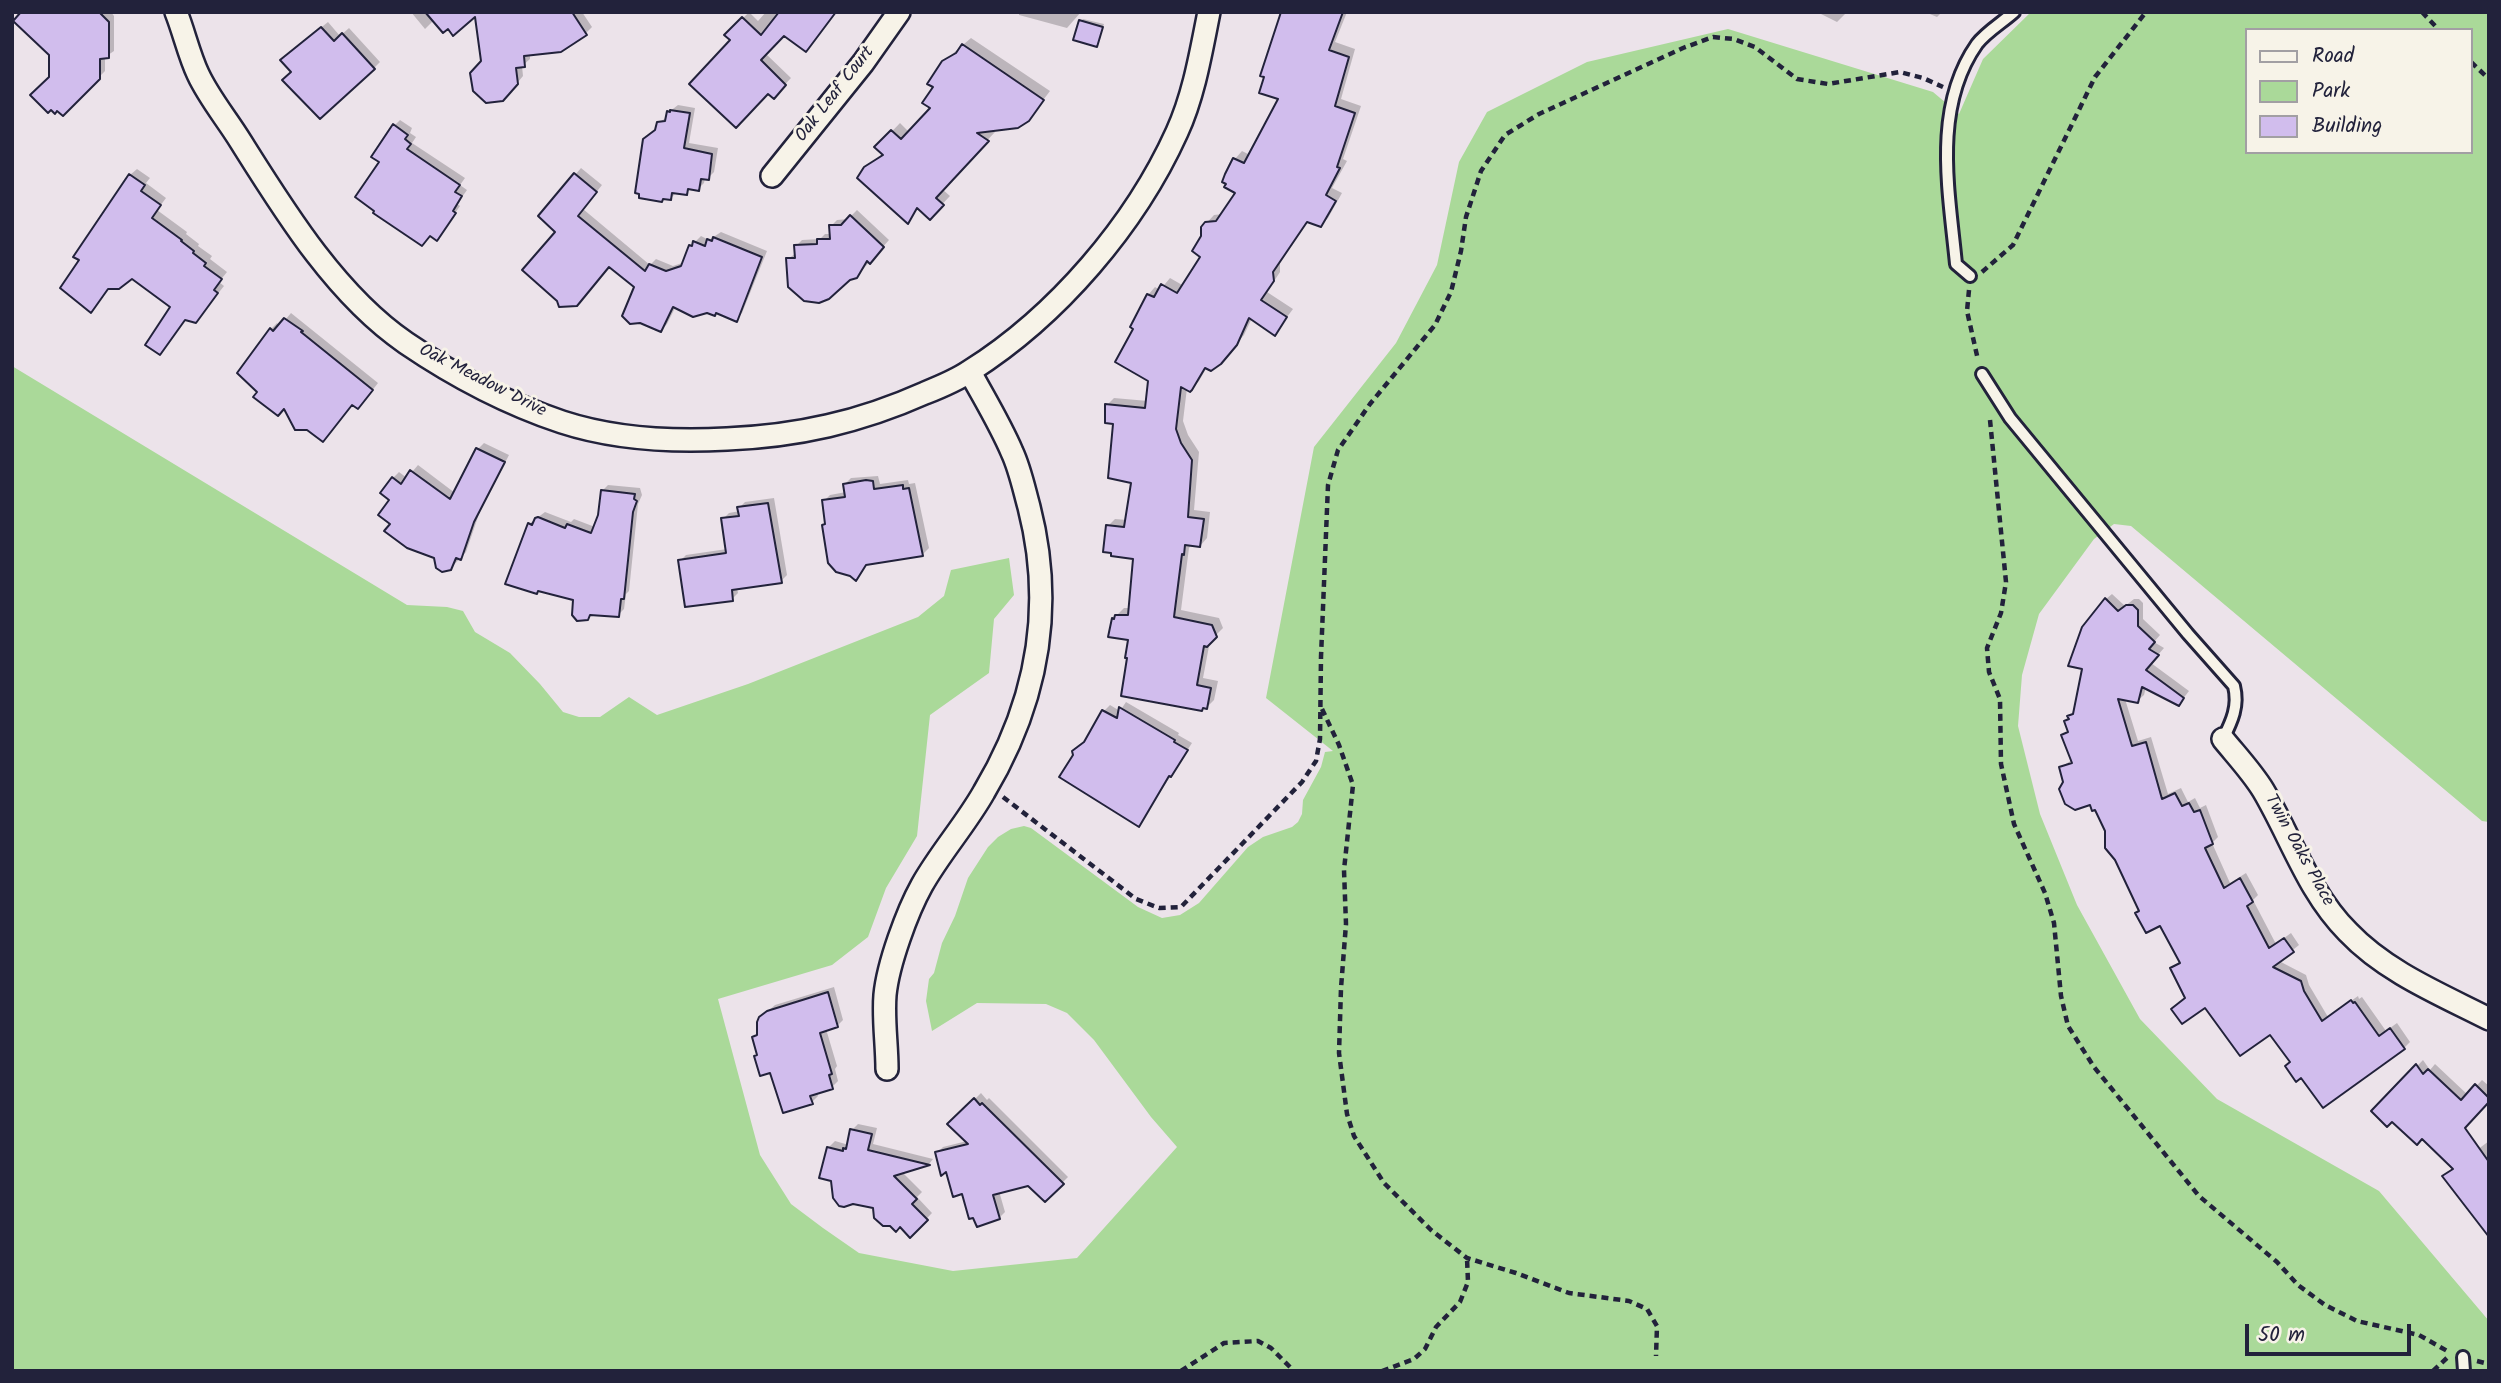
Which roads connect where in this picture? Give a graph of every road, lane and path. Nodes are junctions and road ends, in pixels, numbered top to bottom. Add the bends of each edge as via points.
1 (176, 12) edge
2 (898, 12) edge
3 (1209, 12) edge
4 (2146, 12) edge
5 (2422, 12) edge
6 (2009, 14) edge
7 (2437, 28) edge
8 (2473, 64) edge
9 (2489, 79) edge
10 (1953, 92) junction
11 (772, 176) dead end
12 (1970, 276) junction
13 (970, 372) junction
14 (1982, 374) joint
15 (1988, 408) dead end
16 (1321, 705) junction
17 (2223, 739) joint
18 (988, 786) junction
19 (2489, 1018) edge
20 (887, 1069) dead end
21 (1467, 1258) junction
22 (2457, 1355) junction
23 (1656, 1356) dead end
24 (2489, 1364) edge
25 (1181, 1371) edge
26 (1294, 1371) edge
27 (1382, 1371) edge
28 (2433, 1371) edge
29 (2464, 1371) edge

1 - 13 street, Oak Meadow Drive via 198,74 311,248 359,302 403,341 520,406 565,423 634,437 691,441 749,438 804,432 879,413
2 - 11 street, Oak Leaf Court
3 - 13 street, Oak Meadow Drive via 1178,129 1147,189 1099,256 1051,309
4 - 12 path via 2095,77 2013,245 1984,271
5 - 7 path
6 - 10 lane via 1978,43
8 - 9 path
10 - 12 lane via 1946,163 1956,264
10 - 16 path via 1900,72 1828,85 1797,79 1755,47 1713,37 1539,114 1505,135 1481,171 1451,292 1435,325 1338,450 1328,485
12 - 14 path via 1967,311
13 - 18 street via 1013,453 1038,542 1042,580 1035,670
14 - 17 lane via 2010,418 2234,686 2234,716
15 - 22 path via 2006,582 2001,613 1987,648 1989,672 2000,699 2001,764 2014,824 2054,923 2068,1026 2094,1067 2199,1196 2298,1284 2357,1321 2419,1335
16 - 18 path via 1316,761 1302,782 1181,907 1159,908 1136,899
16 - 21 path via 1353,785 1344,870 1339,1053 1347,1114 1354,1136 1384,1183
17 - 19 street, Twin Oaks Place via 2262,788 2303,868 2347,932 2404,975
18 - 20 street via 922,886 896,948 885,995
21 - 23 path via 1569,1293 1629,1301 1647,1310 1657,1326
21 - 27 path via 1468,1282 1460,1302 1436,1327 1425,1349 1414,1359
22 - 24 path
22 - 28 path
22 - 29 lane
25 - 26 path via 1224,1342 1258,1341

